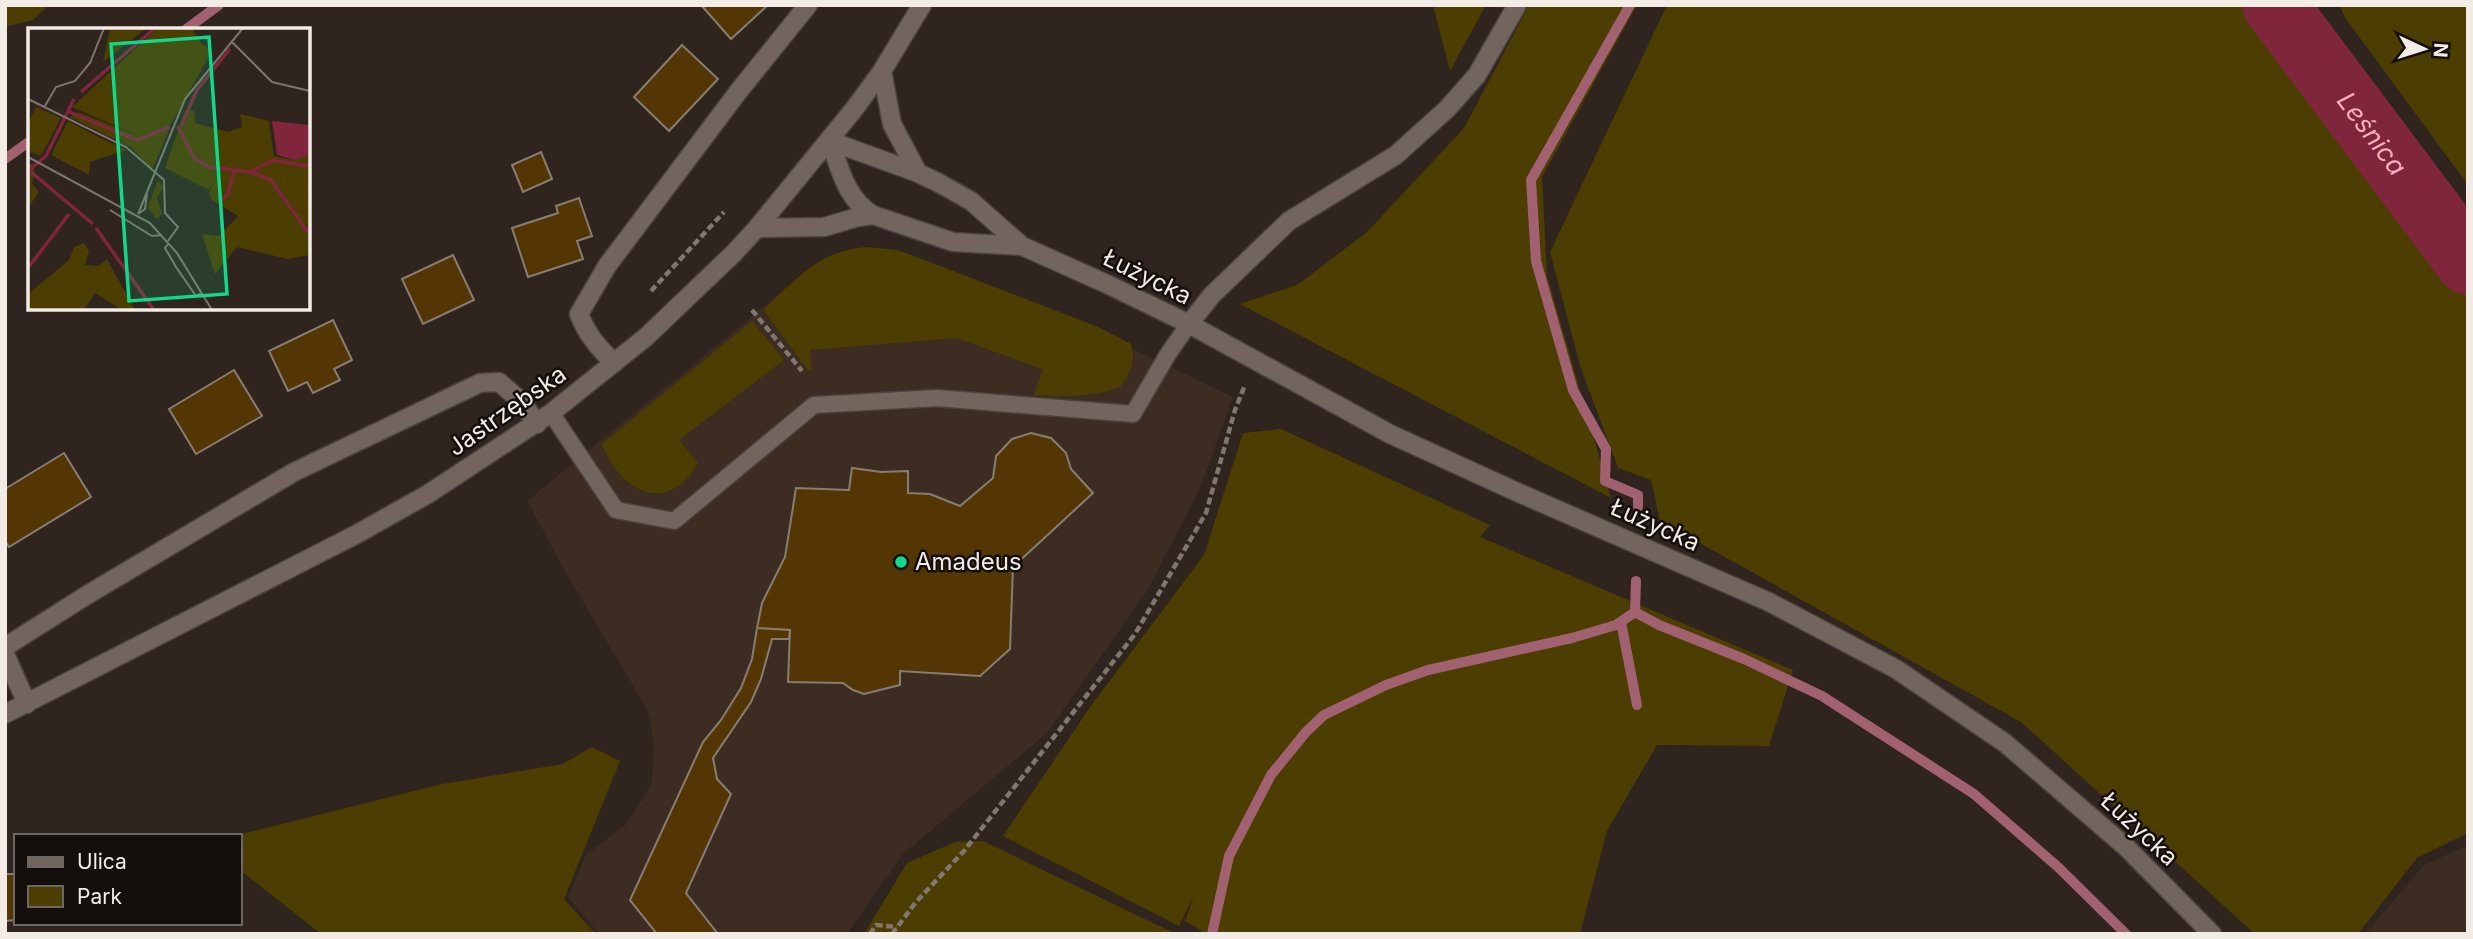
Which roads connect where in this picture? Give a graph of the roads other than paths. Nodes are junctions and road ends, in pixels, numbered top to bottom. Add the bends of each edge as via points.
1 (807, 5) edge
2 (922, 5) edge
3 (1517, 5) edge
4 (882, 71) junction
5 (830, 141) junction
6 (919, 173) junction
7 (873, 215) junction
8 (757, 228) junction
9 (1022, 246) junction
10 (1189, 324) junction
11 (614, 363) junction
12 (544, 418) junction
13 (5, 647) edge
14 (5, 654) edge
15 (27, 704) junction
16 (5, 715) edge
17 (2212, 934) edge

1 - 11 main road via 607,266 579,314 594,343
2 - 4 main road, Jastrzębska
3 - 10 main road via 1477,75 1447,109 1396,155 1289,221 1212,295
4 - 5 main road, Jastrzębska
4 - 6 main road via 892,124
5 - 6 main road, Łużycka
5 - 7 main road, Łużycka via 853,199
5 - 8 main road, Jastrzębska
6 - 9 main road, Łużycka via 971,201
7 - 8 main road via 824,227
7 - 9 main road, Łużycka via 953,242
8 - 11 main road, Jastrzębska
9 - 10 main road, Łużycka
10 - 12 lane via 1133,414 937,398 814,405 674,521 616,510
10 - 17 main road, Łużycka via 1390,434 1769,602 1896,669 2005,743 2126,846
11 - 12 main road, Jastrzębska
12 - 13 main road via 499,382 480,383 294,472
12 - 15 main road, Jastrzębska via 357,534
14 - 15 main road
15 - 16 main road, Jastrzębska

